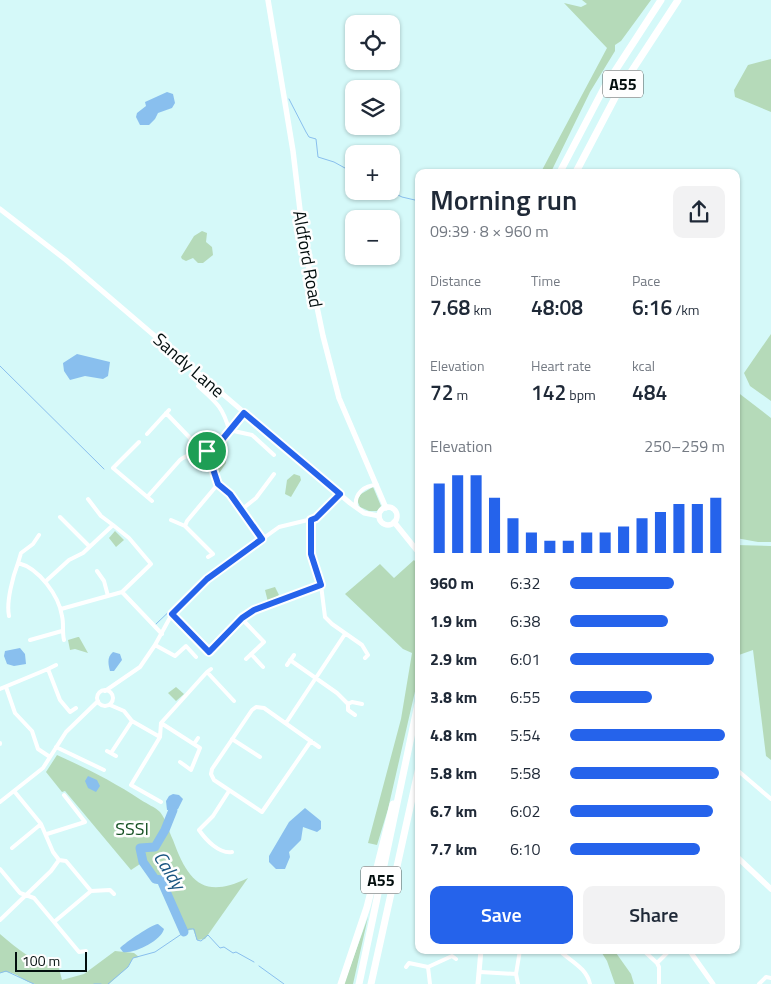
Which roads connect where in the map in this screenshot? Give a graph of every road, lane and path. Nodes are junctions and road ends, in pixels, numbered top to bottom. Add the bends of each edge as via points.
1 (268, 0) edge
2 (661, 0) edge
3 (678, 0) edge
4 (562, 169) edge
5 (578, 169) edge
6 (0, 209) edge
7 (198, 386) dead end
8 (244, 413) junction
9 (229, 430) junction
10 (146, 434) dead end
11 (138, 442) dead end
12 (207, 451) junction
13 (194, 454) junction
14 (274, 455) dead end
15 (114, 468) junction
16 (109, 471) dead end
17 (274, 474) dead end
18 (218, 484) junction
19 (378, 485) junction
20 (340, 494) junction
21 (148, 496) junction
22 (152, 501) dead end
23 (87, 507) dead end
24 (356, 507) junction
25 (386, 508) junction
26 (241, 510) junction
27 (379, 516) junction
28 (60, 517) dead end
29 (171, 520) dead end
30 (311, 520) junction
31 (394, 522) junction
32 (113, 525) junction
33 (185, 526) junction
34 (39, 535) dead end
35 (262, 539) junction
36 (89, 546) junction
37 (415, 548) edge
38 (208, 557) dead end
39 (156, 560) dead end
40 (18, 563) junction
41 (151, 564) junction
42 (96, 570) dead end
43 (46, 581) junction
44 (321, 585) junction
45 (122, 592) junction
46 (108, 596) junction
47 (60, 609) junction
48 (172, 614) junction
49 (10, 616) dead end
50 (242, 618) junction
51 (62, 631) junction
52 (162, 634) junction
53 (345, 634) junction
54 (36, 638) junction
55 (268, 638) dead end
56 (30, 640) dead end
57 (64, 640) dead end
58 (264, 642) junction
59 (38, 644) dead end
60 (155, 645) junction
61 (209, 652) junction
62 (251, 654) junction
63 (294, 654) dead end
64 (374, 654) dead end
65 (196, 656) dead end
66 (214, 657) dead end
67 (246, 660) dead end
68 (290, 660) junction
69 (56, 665) dead end
70 (287, 665) dead end
71 (263, 667) dead end
72 (48, 669) junction
73 (315, 678) junction
74 (6, 687) junction
75 (0, 689) edge
76 (107, 692) junction
77 (225, 702) dead end
78 (100, 703) junction
79 (348, 704) junction
80 (362, 704) dead end
81 (111, 705) junction
82 (76, 708) dead end
83 (70, 712) junction
84 (355, 715) dead end
85 (66, 716) dead end
86 (415, 717) edge
87 (132, 721) junction
88 (161, 723) junction
89 (286, 723) junction
90 (160, 737) junction
91 (198, 738) dead end
92 (232, 738) junction
93 (311, 741) junction
94 (194, 744) junction
95 (319, 746) dead end
96 (56, 747) junction
97 (116, 756) dead end
98 (50, 757) junction
99 (260, 757) dead end
100 (180, 762) dead end
101 (104, 770) dead end
102 (740, 772) edge
103 (132, 775) dead end
104 (402, 775) junction
105 (136, 778) junction
106 (415, 785) edge
107 (14, 791) junction
108 (229, 791) junction
109 (64, 795) dead end
110 (771, 799) edge
111 (0, 802) edge
112 (161, 802) dead end
113 (262, 812) junction
114 (265, 818) dead end
115 (91, 820) dead end
116 (85, 822) junction
117 (41, 824) junction
118 (47, 834) junction
119 (12, 848) dead end
120 (232, 852) dead end
121 (226, 853) junction
122 (225, 859) dead end
123 (59, 860) junction
124 (740, 860) edge
125 (0, 869) edge
126 (115, 885) dead end
127 (771, 889) edge
128 (110, 890) junction
129 (91, 891) junction
130 (27, 894) junction
131 (114, 894) dead end
132 (0, 920) edge
133 (54, 922) junction
134 (86, 951) dead end
135 (79, 952) junction
136 (480, 954) edge
137 (519, 954) edge
138 (563, 954) edge
139 (648, 954) edge
140 (666, 954) edge
141 (692, 954) edge
142 (454, 956) dead end
143 (77, 958) dead end
144 (657, 962) junction
145 (408, 963) dead end
146 (428, 967) junction
147 (764, 971) dead end
148 (480, 972) junction
149 (516, 974) junction
150 (766, 977) junction
151 (771, 978) edge
152 (341, 984) edge
153 (360, 984) edge
154 (371, 984) edge
155 (430, 984) edge
156 (478, 984) edge
157 (518, 984) edge
158 (590, 984) edge
159 (659, 984) edge
160 (713, 984) edge
161 (759, 984) edge

1 - 19 main road, Aldford Road via 293,150 304,244 323,336 340,398
2 - 4 highway, A55 via 604,88
3 - 5 highway, A55 via 618,92
6 - 8 street, Sandy Lane via 66,260
7 - 9 street via 220,405
8 - 9 street
8 - 20 street, Sandy Lane
9 - 12 street via 215,447
9 - 14 street via 252,434
10 - 13 street via 168,411 190,438
11 - 15 street
12 - 13 street
12 - 18 street
13 - 21 street via 180,460
15 - 16 street
15 - 21 street
17 - 26 street via 256,498
18 - 26 street
18 - 33 street
19 - 24 street via 360,492
19 - 25 main road, Aldford Road
20 - 24 street, Sandy Lane
20 - 30 street
21 - 22 street
23 - 32 street via 90,501
24 - 27 street, Sandy Lane via 364,513
25 - 27 main road via 380,511
25 - 31 main road via 395,512
26 - 35 street
27 - 31 main road via 383,524
28 - 36 street
29 - 33 street
30 - 35 street via 279,527
30 - 44 street via 311,554
31 - 37 main road
32 - 36 street
32 - 41 street
33 - 38 street via 215,553
34 - 40 street via 21,553
35 - 48 street via 207,579
36 - 43 street
39 - 41 street
40 - 43 street
40 - 49 street via 8,608
41 - 45 street
42 - 46 street
43 - 47 street
44 - 50 street via 278,599
44 - 53 street via 326,617
45 - 46 street
45 - 52 street
46 - 47 street
47 - 51 street
48 - 52 street
48 - 61 street
50 - 58 street
50 - 61 street
51 - 54 street
51 - 57 street
52 - 60 street
53 - 64 street via 362,645 366,656
53 - 73 street
54 - 56 street
54 - 59 street
55 - 58 street
58 - 62 street
60 - 65 street via 175,656 186,646
60 - 76 street via 140,667
61 - 66 street
62 - 67 street
62 - 71 street
63 - 68 street
68 - 70 street
68 - 73 street
69 - 72 street
72 - 74 street
72 - 83 street via 60,700
73 - 79 street
73 - 89 street
74 - 75 street
74 - 98 street via 15,713 32,730 38,749
76 - 78 street via 99,694
76 - 81 street via 113,698
77 - 88 street via 232,699 209,671
78 - 81 street
78 - 96 street via 66,732
79 - 80 street
79 - 84 street via 348,710
81 - 87 street via 124,711
82 - 83 street
83 - 85 street
86 - 104 highway, A55
87 - 90 street
87 - 97 street via 109,752
88 - 90 street
88 - 94 street
89 - 92 street via 264,708 256,707
89 - 93 street
90 - 105 street
91 - 94 street
92 - 99 street
92 - 108 street via 211,774
93 - 95 street
93 - 113 street
94 - 100 street via 200,748 191,770
96 - 98 street
96 - 101 street
98 - 107 street via 43,768
102 - 110 street
103 - 105 street
104 - 152 highway via 360,932
104 - 153 highway, A55
105 - 112 street via 131,785
106 - 154 highway, A55
107 - 111 street
107 - 117 street
108 - 113 street
108 - 121 street via 213,816 197,831
109 - 116 street
113 - 114 street
115 - 116 street
116 - 118 street
117 - 118 street
117 - 119 street
118 - 123 street
120 - 121 street
121 - 122 street
123 - 129 street via 66,861
123 - 130 street
124 - 127 main road
125 - 130 street via 20,892
126 - 128 street
128 - 129 street
128 - 131 street
129 - 133 street
130 - 132 street
130 - 133 street
133 - 135 street
134 - 135 street
135 - 143 street
136 - 148 street
137 - 149 street
138 - 158 street via 584,970
139 - 144 street
140 - 144 street
141 - 160 street
142 - 146 street
144 - 159 street
145 - 146 street
146 - 155 street
147 - 150 street
148 - 149 street
148 - 156 street
149 - 157 street
150 - 151 street
150 - 161 street

